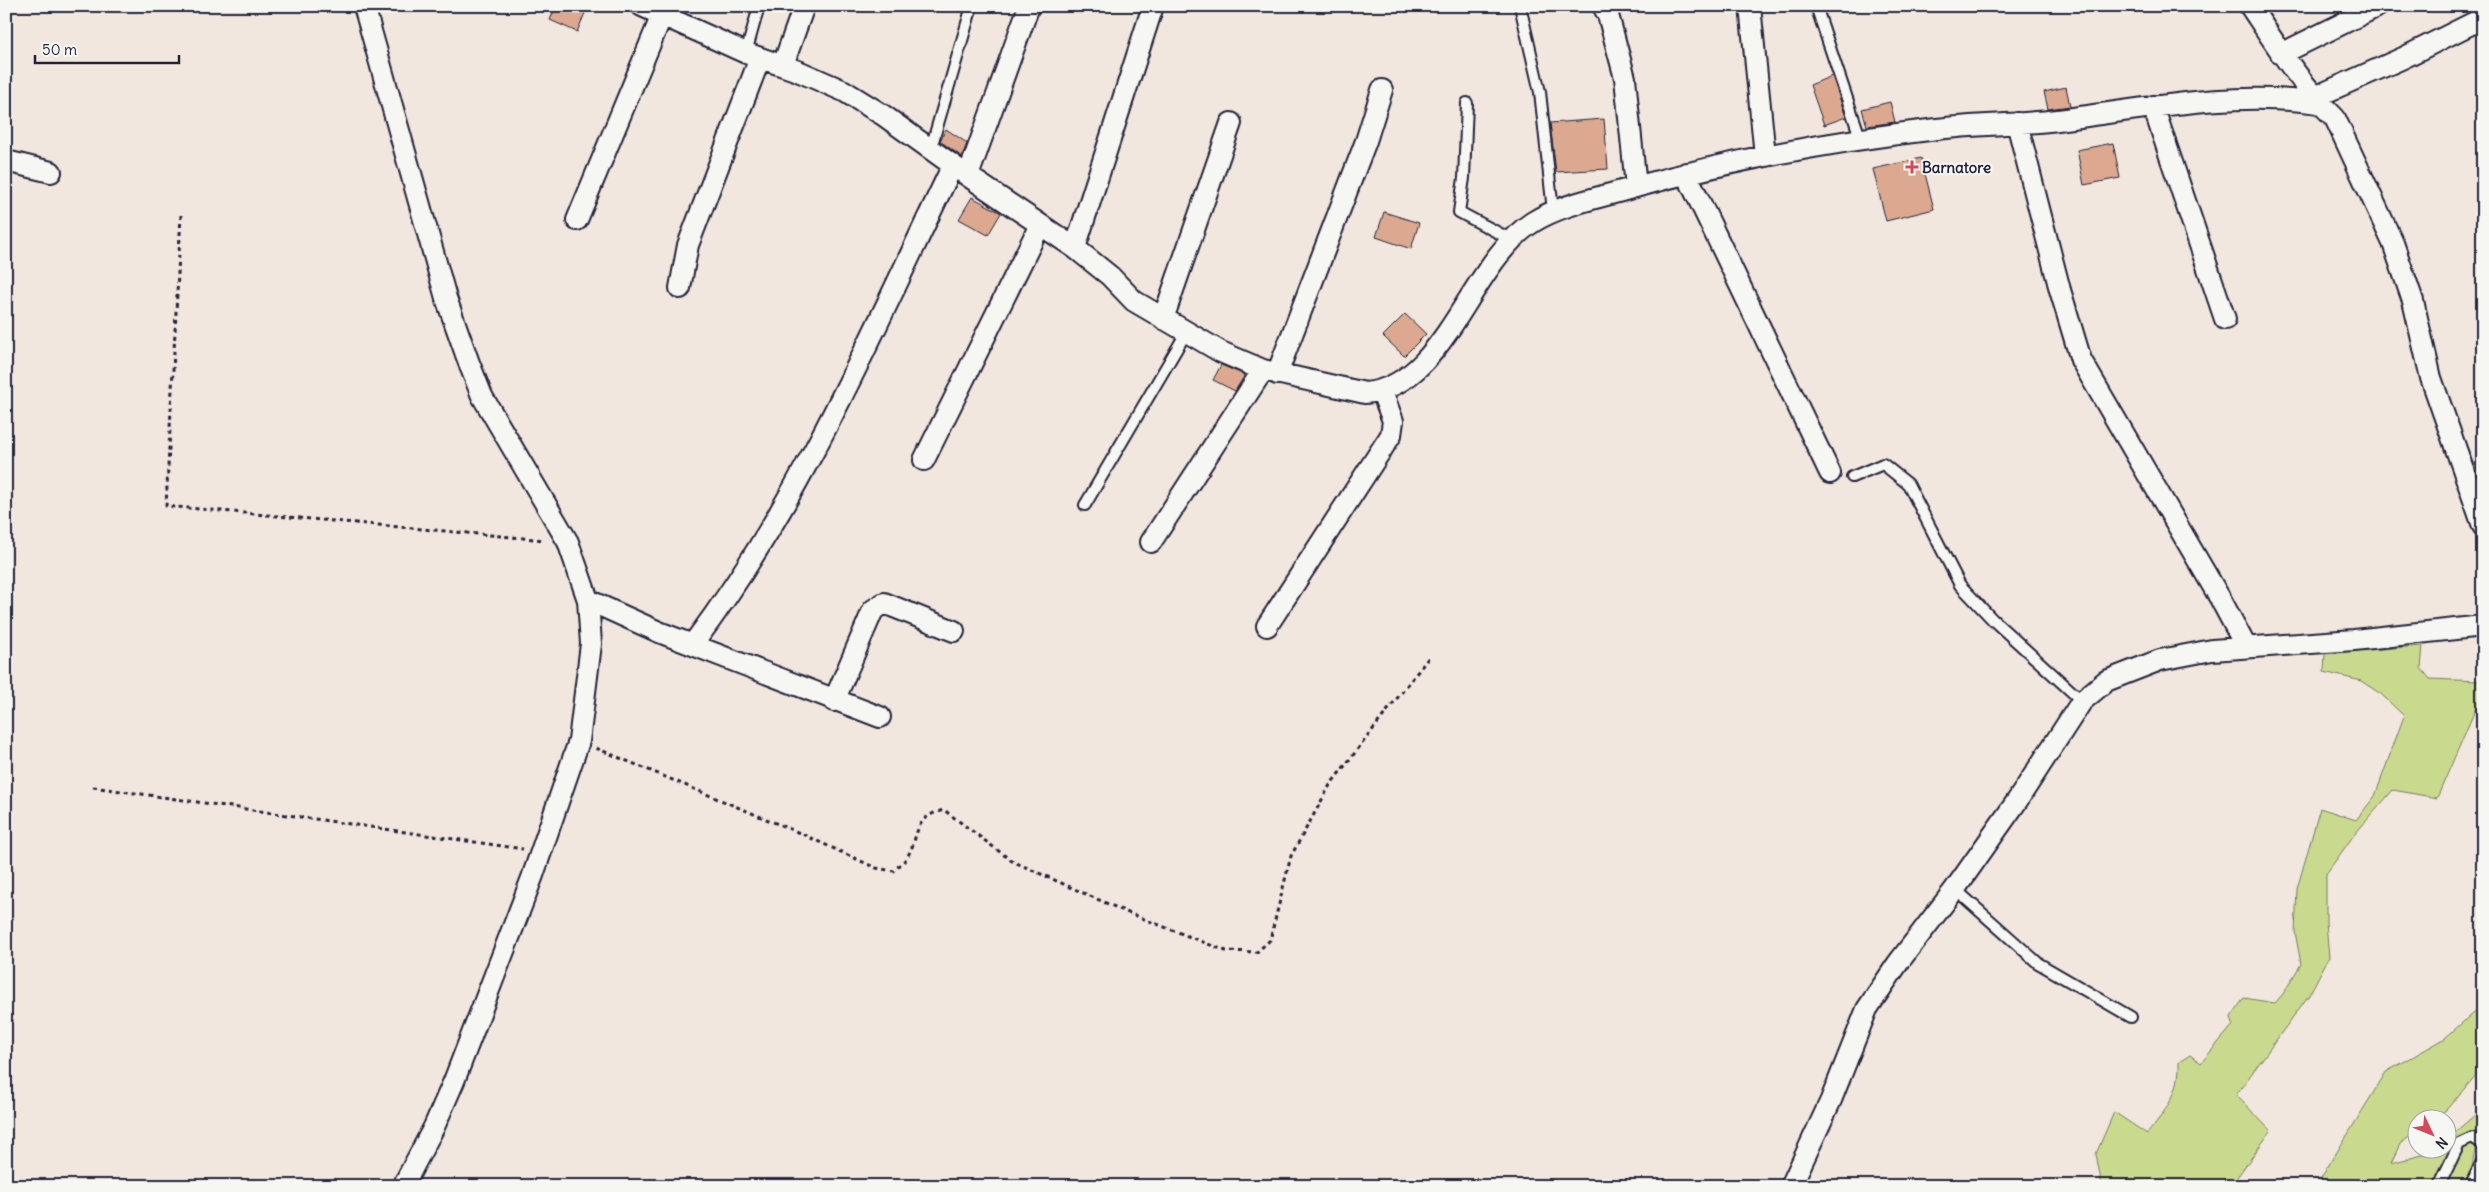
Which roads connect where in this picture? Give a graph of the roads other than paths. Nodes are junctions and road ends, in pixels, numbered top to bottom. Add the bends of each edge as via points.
1 (364, 6) edge
2 (642, 6) edge
3 (760, 6) edge
4 (804, 6) edge
5 (972, 6) edge
6 (1029, 6) edge
7 (1153, 6) edge
8 (1520, 6) edge
9 (1603, 6) edge
10 (1750, 6) edge
11 (1816, 6) edge
12 (2250, 6) edge
13 (2378, 6) edge
14 (662, 15) junction
15 (2483, 18) edge
16 (2281, 54) junction
17 (753, 56) junction
18 (783, 65) junction
19 (1382, 90) dead end
20 (2317, 100) junction
21 (1467, 103) dead end
22 (2153, 106) junction
23 (1231, 123) dead end
24 (2017, 123) junction
25 (1861, 140) junction
26 (931, 148) junction
27 (1765, 156) junction
28 (6, 161) edge
29 (961, 171) junction
30 (51, 172) dead end
31 (1686, 173) junction
32 (1636, 187) junction
33 (1553, 211) junction
34 (577, 220) dead end
35 (1040, 225) junction
36 (1510, 239) junction
37 (1075, 248) junction
38 (680, 288) dead end
39 (1163, 319) junction
40 (2225, 319) dead end
41 (1186, 333) junction
42 (1270, 372) junction
43 (1382, 392) junction
44 (924, 460) dead end
45 (1830, 473) dead end
46 (1852, 477) dead end
47 (1085, 505) dead end
48 (2483, 526) edge
49 (1151, 542) dead end
50 (588, 600) junction
51 (1267, 626) dead end
52 (2483, 626) edge
53 (954, 631) dead end
54 (693, 644) junction
55 (2246, 647) junction
56 (834, 700) junction
57 (2082, 701) junction
58 (880, 717) dead end
59 (1955, 889) junction
60 (2131, 1016) dead end
61 (2483, 1145) edge
62 (2483, 1160) edge
63 (403, 1186) edge
64 (1791, 1186) edge
65 (2439, 1186) edge
66 (2470, 1186) edge

1 - 50 street via 446,298 482,396 568,542
2 - 14 street
3 - 17 lane
4 - 18 street
5 - 26 lane
6 - 29 street
7 - 37 street
8 - 33 lane via 1540,92
9 - 32 street via 1625,78
10 - 27 street
11 - 25 lane
12 - 16 street
13 - 16 street
14 - 17 street
14 - 34 street
15 - 20 street
16 - 20 street
17 - 18 street
17 - 38 street via 688,246
18 - 26 street via 844,91
19 - 42 street via 1366,141
20 - 22 street via 2236,98
20 - 48 street via 2335,118 2393,243 2413,301 2431,378
21 - 36 lane via 1464,178 1458,212
22 - 24 street
22 - 40 street
23 - 39 street
24 - 25 street via 1938,128
24 - 55 street via 2081,360
25 - 27 street
26 - 29 street
27 - 31 street
28 - 30 street
29 - 35 street
29 - 54 street via 901,274 869,345 782,509 726,600
31 - 32 street
31 - 45 street
32 - 33 street
33 - 36 street
35 - 37 street
35 - 44 street
36 - 43 street via 1423,364 1397,386
37 - 39 street via 1110,276 1134,301
39 - 41 street
41 - 42 street
41 - 47 lane
42 - 43 street via 1365,393
42 - 49 street
43 - 51 street via 1393,421 1391,435
46 - 57 lane via 1883,464 1908,484 1960,585 1993,620
50 - 54 street
50 - 63 street via 591,644 579,741 541,852 454,1081 434,1128
52 - 55 street via 2354,640
53 - 56 street via 884,603 873,610
54 - 56 street
55 - 57 street via 2160,660 2106,681
56 - 58 street
57 - 59 street
59 - 60 lane via 2038,963
59 - 64 street via 1867,1009 1831,1100
61 - 65 lane via 2472,1138 2459,1144
62 - 66 lane

